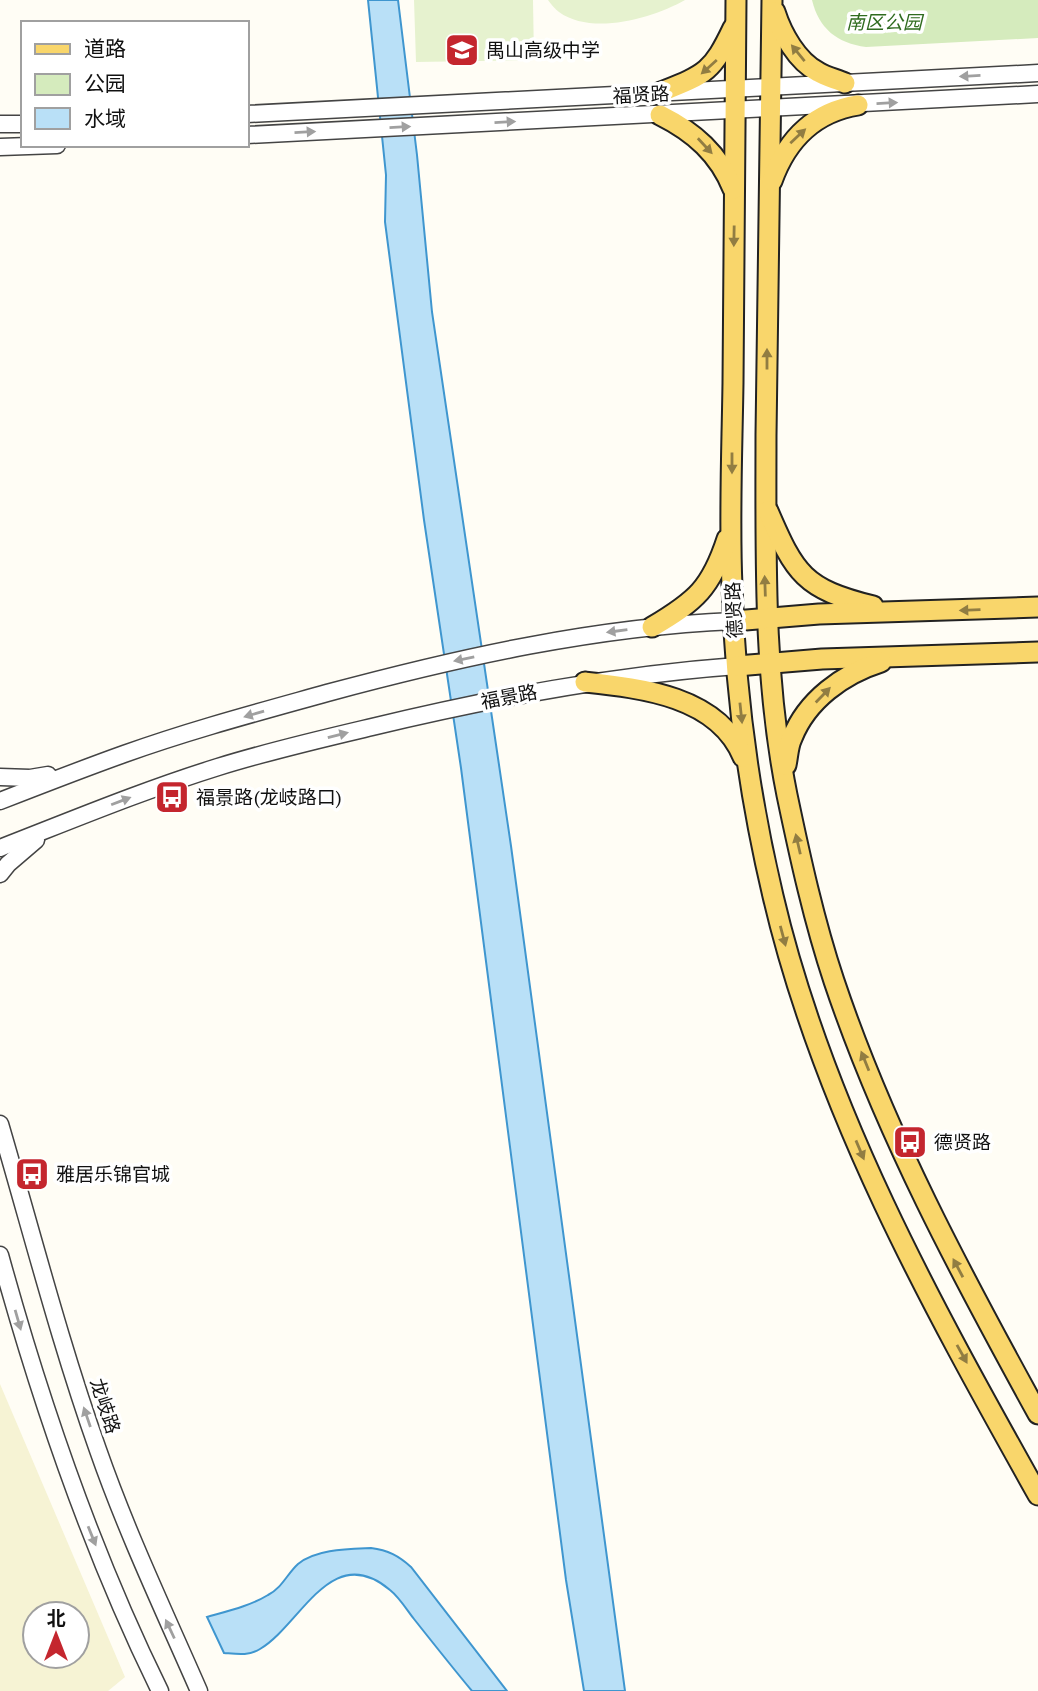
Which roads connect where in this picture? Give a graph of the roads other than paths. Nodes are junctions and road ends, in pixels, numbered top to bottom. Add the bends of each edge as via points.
1 (736, 0) edge
2 (772, 1) edge
3 (736, 20) junction
4 (1038, 73) edge
5 (845, 83) junction
6 (770, 87) junction
7 (736, 88) junction
8 (661, 92) junction
9 (1038, 94) edge
10 (858, 105) junction
11 (770, 110) junction
12 (735, 111) junction
13 (248, 114) edge
14 (660, 115) junction
15 (0, 124) edge
16 (21, 124) edge
17 (248, 135) edge
18 (21, 146) edge
19 (0, 147) edge
20 (735, 192) junction
21 (768, 195) junction
22 (766, 505) junction
23 (732, 524) junction
24 (1038, 607) edge
25 (898, 612) junction
26 (767, 618) junction
27 (734, 621) junction
28 (652, 627) junction
29 (1038, 653) edge
30 (898, 657) junction
31 (770, 663) junction
32 (737, 666) junction
33 (585, 682) junction
34 (92, 766) junction
35 (749, 771) junction
36 (784, 776) junction
37 (0, 777) edge
38 (0, 801) edge
39 (57, 825) junction
40 (0, 848) edge
41 (0, 874) edge
42 (0, 1124) edge
43 (0, 1255) edge
44 (1038, 1414) edge
45 (1038, 1494) edge
46 (160, 1691) edge
47 (199, 1691) edge

1 - 3 main road, 德贤路
5 -> 2 main road via 817,72 804,61 779,26
2 - 6 main road, 德贤路
3 - 7 main road, 德贤路
3 -> 8 main road via 710,69
4 -> 5 street, 福贤路
5 - 6 street, 福贤路
6 - 7 street, 福贤路
6 - 11 main road, 德贤路
7 - 8 street, 福贤路
7 - 12 main road, 德贤路
8 - 13 street, 福贤路
10 -> 9 street, 福贤路
10 - 11 street, 福贤路
21 -> 10 main road via 791,142 814,122
11 - 12 street, 福贤路
11 - 21 main road, 德贤路
12 - 14 street, 福贤路
12 - 20 main road, 德贤路
17 -> 14 street, 福贤路
14 -> 20 main road via 698,138 727,174
15 - 16 street
18 - 19 street
20 -> 23 main road, 德贤路
22 -> 21 main road, 德贤路
22 - 25 main road via 791,561 812,584 843,599
26 -> 22 main road, 德贤路
23 - 27 main road, 德贤路
23 - 28 main road via 721,558 700,593
24 -> 25 main road
25 - 26 main road
26 - 27 main road
26 - 31 main road, 德贤路
27 - 28 street
27 - 32 main road, 德贤路
28 -> 34 street via 439,664 204,728
29 - 30 main road, 福景路
30 - 31 main road, 福景路
36 -> 30 main road via 791,739 815,703 845,676
31 - 32 main road, 福景路
31 - 36 main road, 德贤路
32 - 33 street, 福景路
32 -> 35 main road, 德贤路
33 - 35 main road via 654,692 689,704 738,746
39 -> 33 street, 福景路 via 219,767 446,709
34 - 37 street via 30,778
34 - 38 street
35 -> 45 main road, 德贤路 via 785,946 842,1108 904,1247
44 -> 36 main road, 德贤路 via 933,1218 864,1059 821,936
39 - 40 street, 福景路
39 - 41 street
47 -> 42 street, 龙岐路 via 98,1450
43 -> 46 street via 64,1463 106,1573

